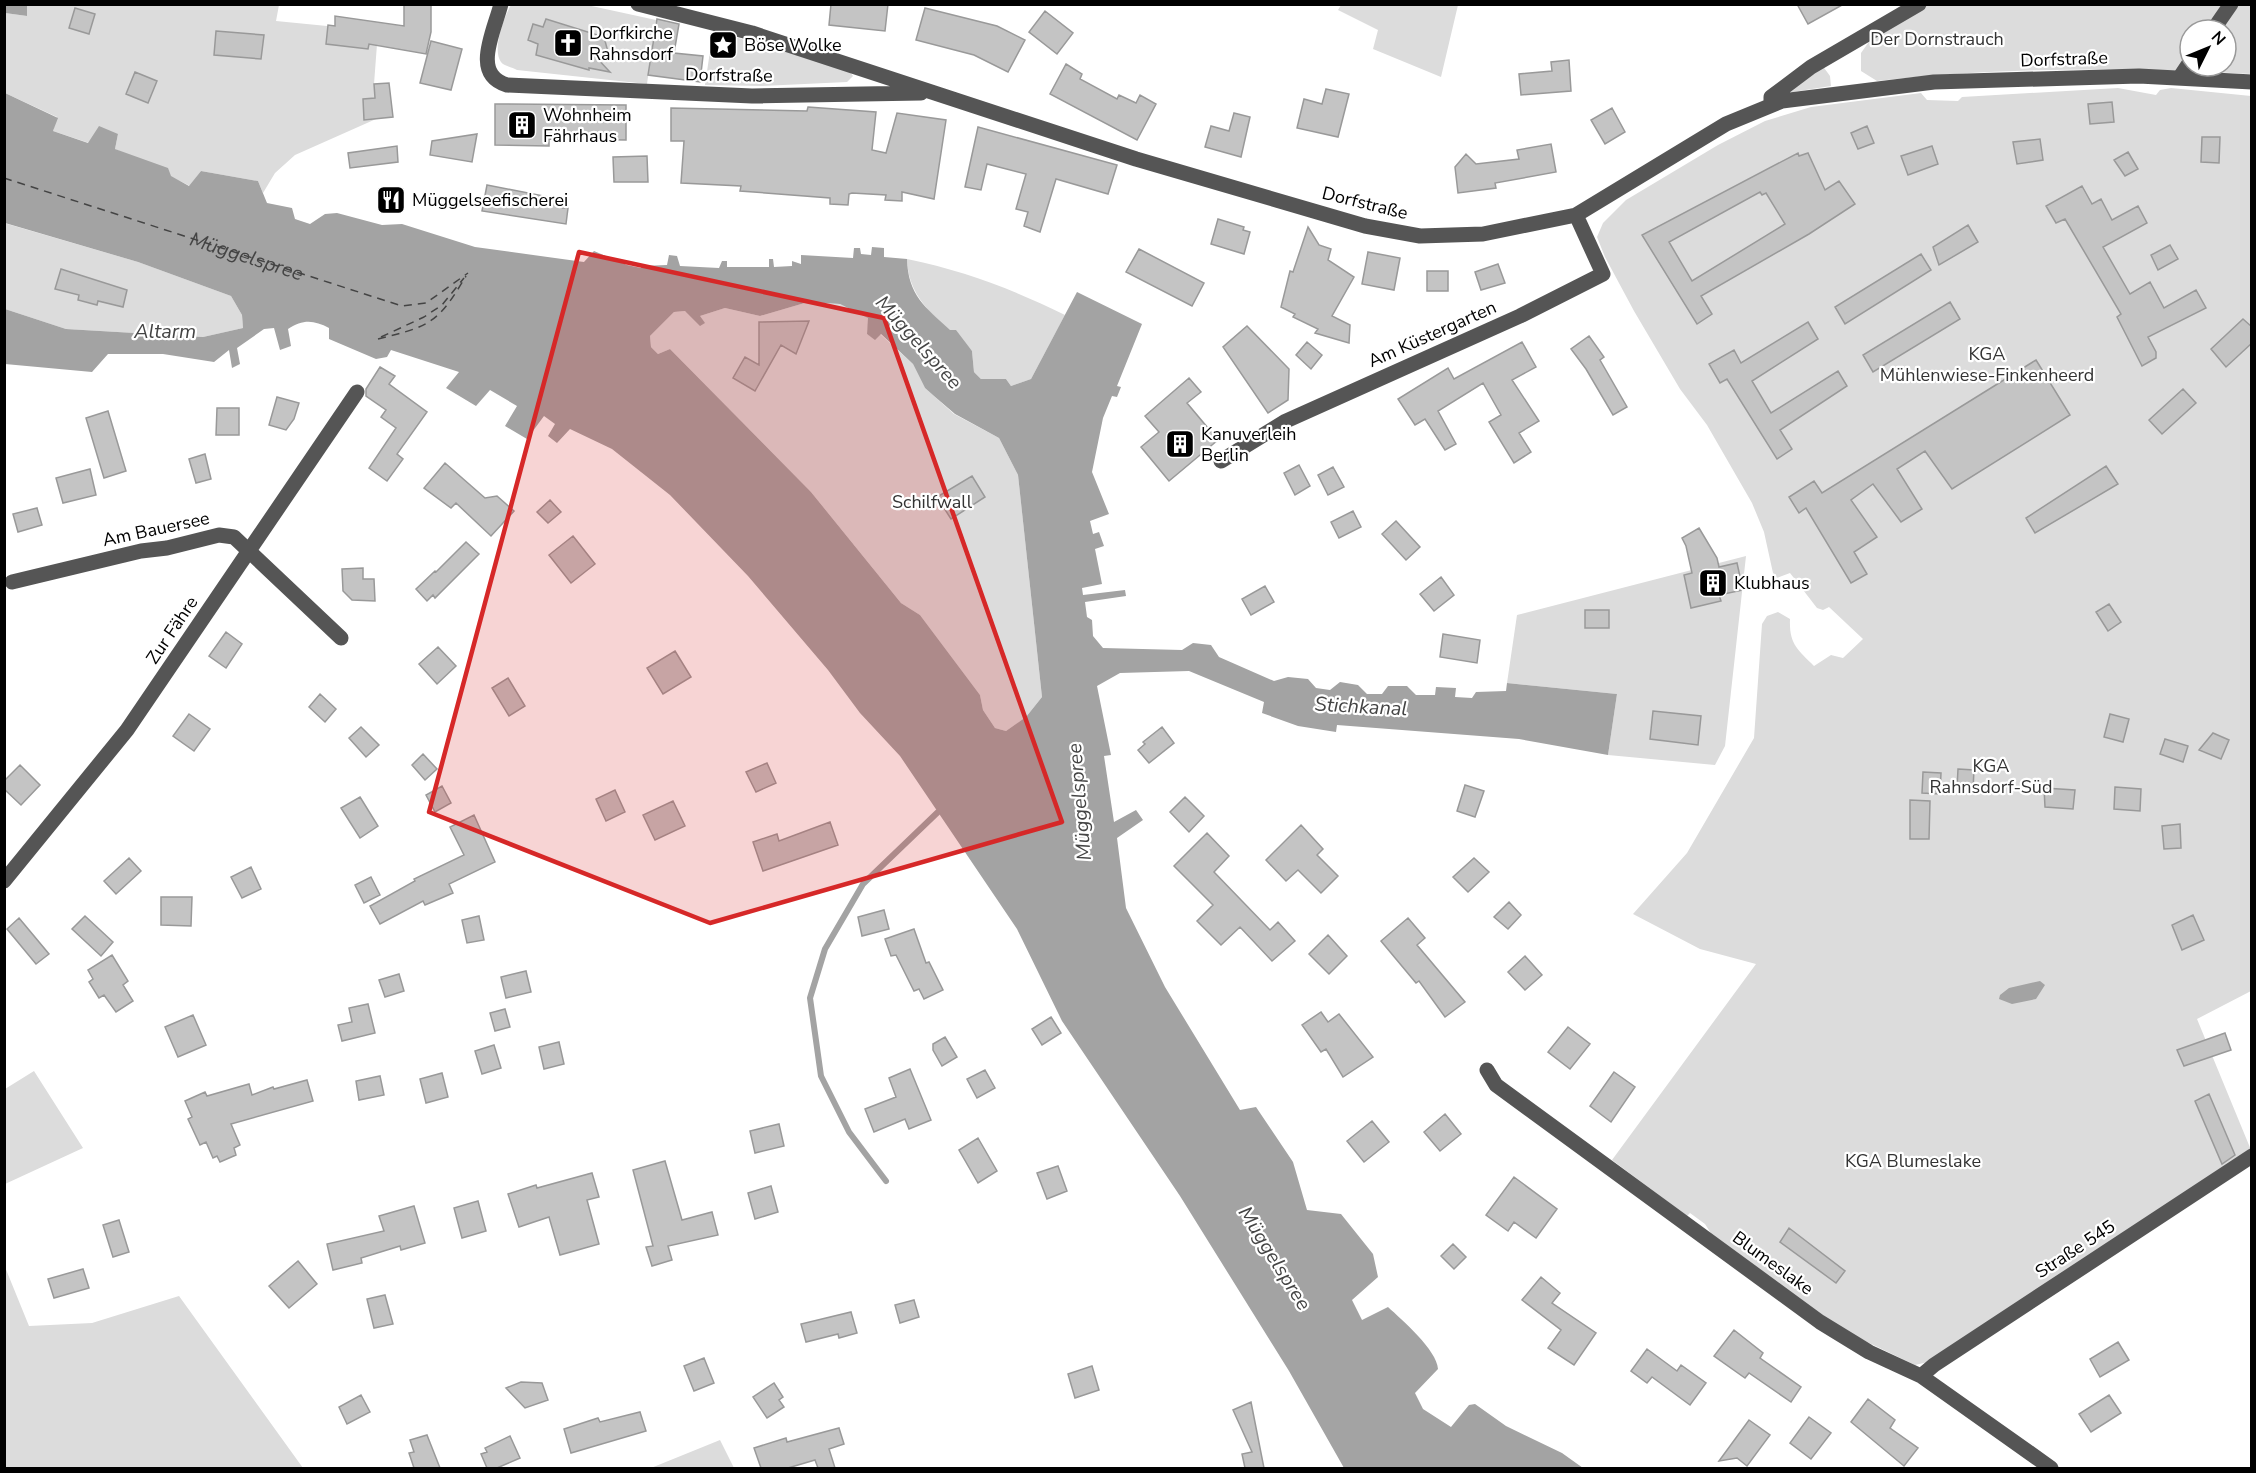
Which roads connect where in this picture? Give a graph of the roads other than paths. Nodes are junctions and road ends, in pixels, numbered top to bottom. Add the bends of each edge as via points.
1 (501, 4) edge
2 (638, 4) edge
3 (1919, 4) edge
4 (2231, 4) edge
5 (2221, 18) edge
6 (2178, 77) edge
7 (2194, 78) edge
8 (2252, 82) edge
9 (936, 94) junction
10 (1771, 104) junction
11 (1576, 215) junction
12 (357, 392) dead end
13 (1221, 461) dead end
14 (249, 551) junction
15 (12, 582) dead end
16 (341, 638) dead end
17 (4, 880) edge
18 (1487, 1070) dead end
19 (2252, 1156) edge
20 (1921, 1376) junction
21 (2050, 1468) edge

1 - 9 street, Dorfstraße via 487,70 495,81 507,85 752,96
2 - 9 street, Dorfstraße via 752,33
3 - 10 street, Dorfstraße via 1791,80 1771,97
4 - 5 street
6 - 10 street, Dorfstraße via 1934,82
7 - 8 street, Dorfstraße
9 - 11 street, Dorfstraße via 1136,159 1365,226 1420,237 1483,234
10 - 11 street, Dorfstraße via 1726,124
11 - 13 street, Am Küstergarten via 1603,274 1520,316 1286,421
12 - 14 street, Zur Fähre
14 - 15 street, Am Bauersee via 234,537 219,535
14 - 16 street, Am Bauersee
14 - 17 street, Zur Fähre via 127,730
18 - 20 street, Blumeslake via 1496,1085 1820,1322 1869,1352
19 - 20 street, Straße 545
20 - 21 street, Blumeslake

